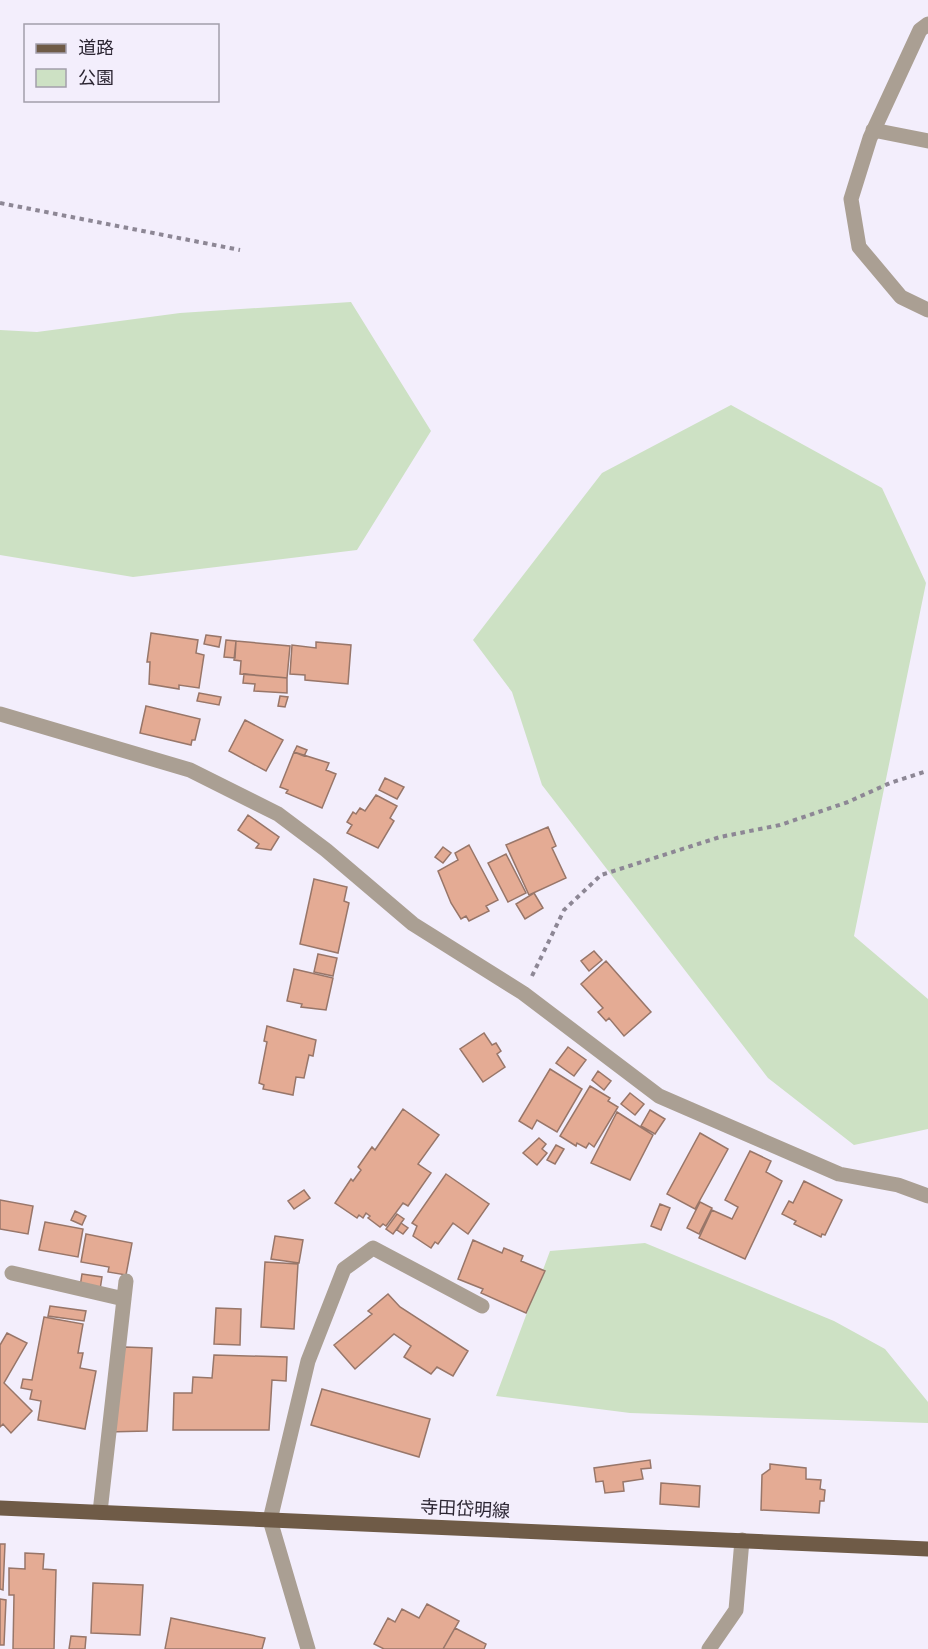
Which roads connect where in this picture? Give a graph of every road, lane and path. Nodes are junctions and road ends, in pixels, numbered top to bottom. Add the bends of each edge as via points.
1 (928, 24) edge
2 (873, 130) junction
3 (928, 141) edge
4 (0, 203) edge
5 (240, 250) dead end
6 (928, 309) edge
7 (0, 714) edge
8 (927, 771) edge
9 (523, 993) junction
10 (928, 1196) edge
11 (12, 1273) dead end
12 (126, 1281) dead end
13 (124, 1299) junction
14 (482, 1306) dead end
15 (0, 1508) edge
16 (100, 1512) junction
17 (270, 1520) junction
18 (742, 1540) junction
19 (928, 1549) edge
20 (308, 1649) edge
21 (709, 1649) edge

1 - 2 street via 920,30
2 - 3 street
2 - 6 street via 851,199 860,247 901,297
4 - 5 path
7 - 9 street via 190,770 278,814 413,924
8 - 9 path via 780,825 720,837 601,875 564,910
9 - 10 street via 659,1096 839,1174 898,1185
11 - 13 street
12 - 13 street
13 - 16 street
14 - 17 street via 373,1248 344,1269 308,1361
15 - 16 main road, 寺田岱明線
16 - 17 main road, 寺田岱明線
17 - 18 main road, 寺田岱明線
17 - 20 street
18 - 19 main road, 寺田岱明線
18 - 21 street via 736,1610

